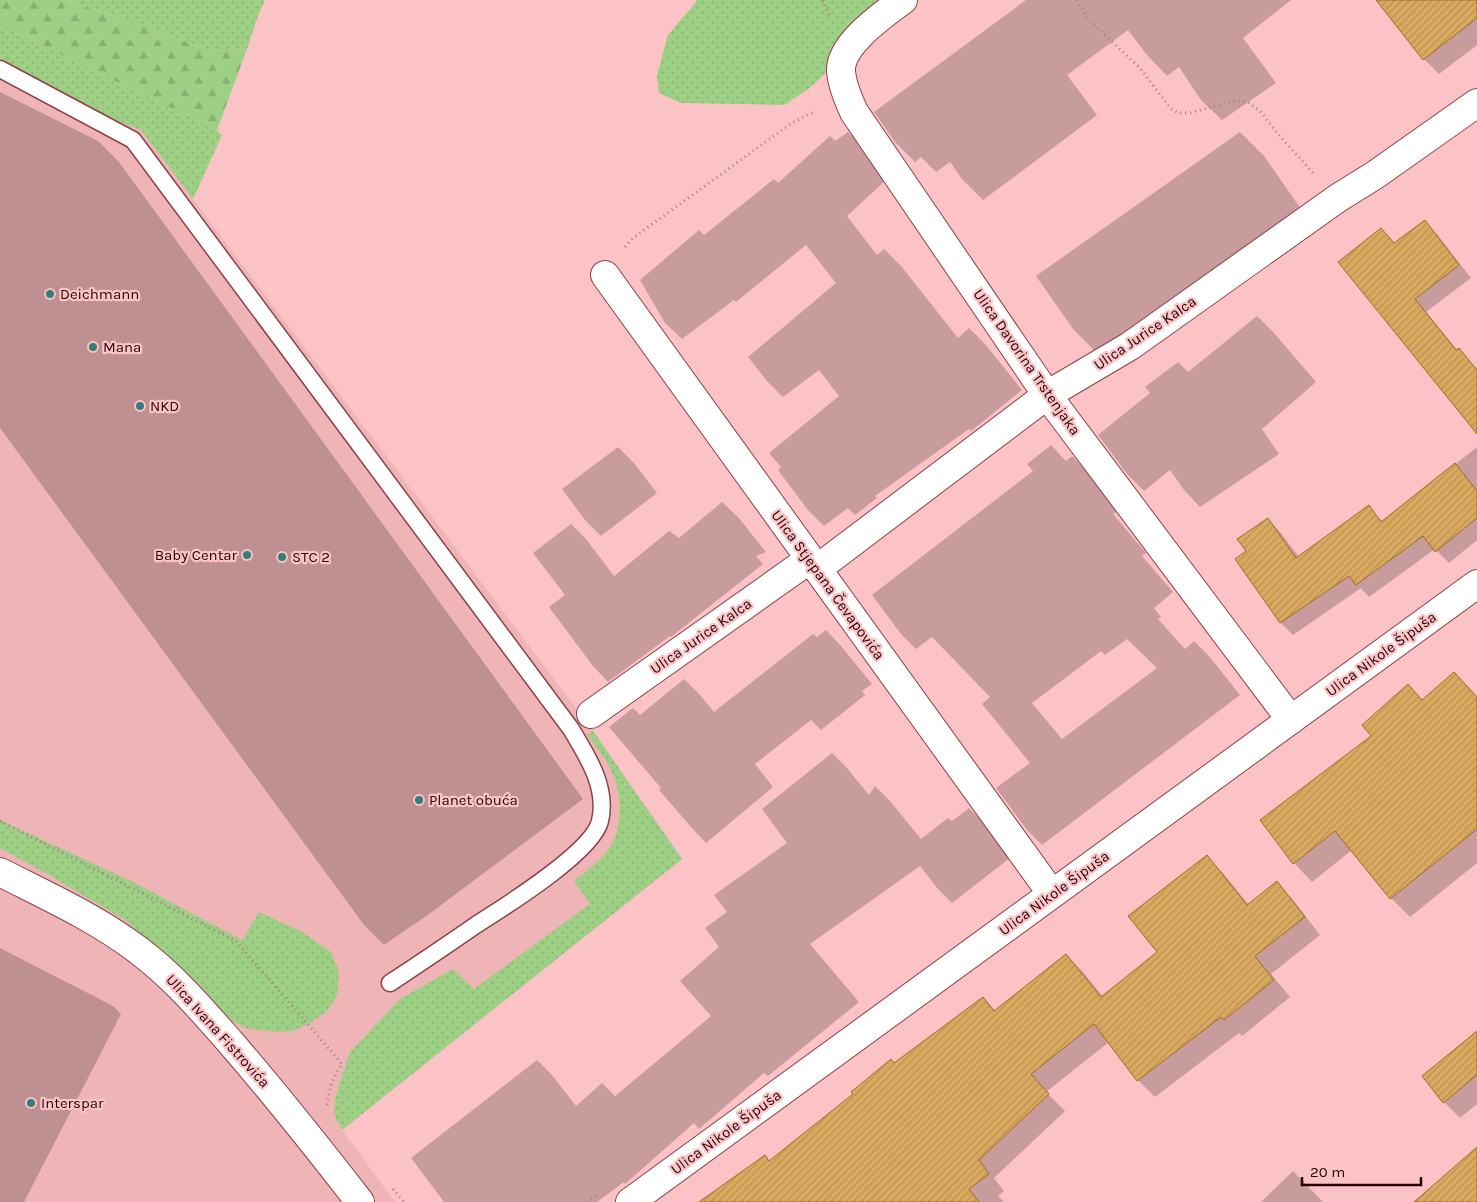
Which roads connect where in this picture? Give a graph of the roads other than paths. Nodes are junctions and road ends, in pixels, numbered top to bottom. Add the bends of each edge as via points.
1 (903, 0) edge
2 (0, 69) edge
3 (1477, 103) edge
4 (605, 275) road end
5 (1048, 394) junction
6 (813, 564) junction
7 (1477, 584) edge
8 (591, 714) dead end
9 (1291, 720) junction
10 (0, 872) edge
11 (1052, 894) junction
12 (390, 983) dead end
13 (336, 1171) junction
14 (343, 1202) edge
15 (360, 1202) edge
16 (630, 1202) edge

1 - 5 street, Ulica Davorina Trstenjaka via 871,24 846,51 841,70 846,94 862,124
2 - 12 lane via 133,140 570,729 594,768 601,819 585,845 533,887
3 - 5 street, Ulica Jurice Kalca via 1130,346
4 - 6 street, Ulica Stjepana Čevapovića
5 - 6 street, Ulica Jurice Kalca
5 - 9 street, Ulica Davorina Trstenjaka
6 - 8 street, Ulica Jurice Kalca
6 - 11 street, Ulica Stjepana Čevapovića
7 - 9 street, Ulica Nikole Šipuša
9 - 11 street, Ulica Nikole Šipuša
10 - 13 street, Ulica Ivana Fistrovića via 103,926 167,974 273,1090
11 - 16 street, Ulica Nikole Šipuša
13 - 14 street, Ulica Ivana Fistrovića
13 - 15 street, Ulica Ivana Fistrovića

